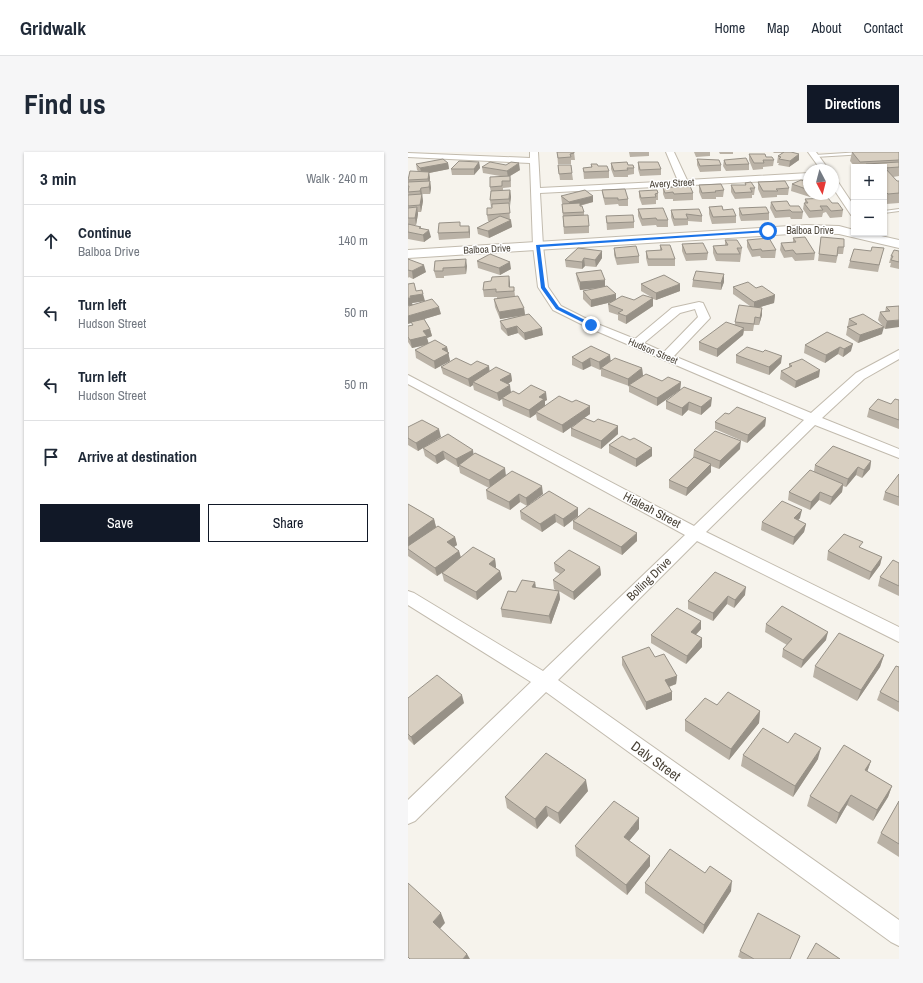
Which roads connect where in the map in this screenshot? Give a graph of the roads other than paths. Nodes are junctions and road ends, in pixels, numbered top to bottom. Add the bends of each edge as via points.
1 (670, 152) edge
2 (882, 152) edge
3 (814, 154) edge
4 (409, 156) edge
5 (534, 156) edge
6 (821, 164) edge
7 (803, 176) edge
8 (683, 182) junction
9 (535, 191) junction
10 (839, 191) edge
11 (851, 209) edge
12 (899, 210) edge
13 (887, 212) edge
14 (851, 232) edge
15 (871, 236) edge
16 (899, 244) edge
17 (538, 246) junction
18 (408, 254) edge
19 (636, 344) junction
20 (899, 354) edge
21 (666, 357) junction
22 (408, 379) edge
23 (813, 419) junction
24 (899, 454) edge
25 (696, 534) junction
26 (408, 597) edge
27 (899, 635) edge
28 (545, 681) junction
29 (408, 814) edge
30 (899, 934) edge

1 - 8 street
2 - 3 lane
3 - 6 street
4 - 5 street
5 - 9 street, Hudson Street
7 - 8 street, Avery Street
8 - 9 street, Avery Street
9 - 17 street, Hudson Street
10 - 11 street
12 - 13 lane
14 - 17 street, Balboa Drive via 806,230
15 - 16 street, Balboa Drive
17 - 18 street, Balboa Drive
17 - 19 street, Hudson Street via 543,288 557,308
19 - 21 street, Hudson Street
19 - 21 street via 676,310 699,305 704,318
20 - 23 street, Bolling Drive via 860,376
21 - 23 street, Hudson Street
22 - 25 street, Hialeah Street
23 - 24 street, Hudson Street
23 - 25 street, Bolling Drive
25 - 27 street, Hialeah Street
25 - 28 street, Bolling Drive
26 - 28 street, Daly Street
28 - 29 street, Bolling Drive
28 - 30 street, Daly Street

